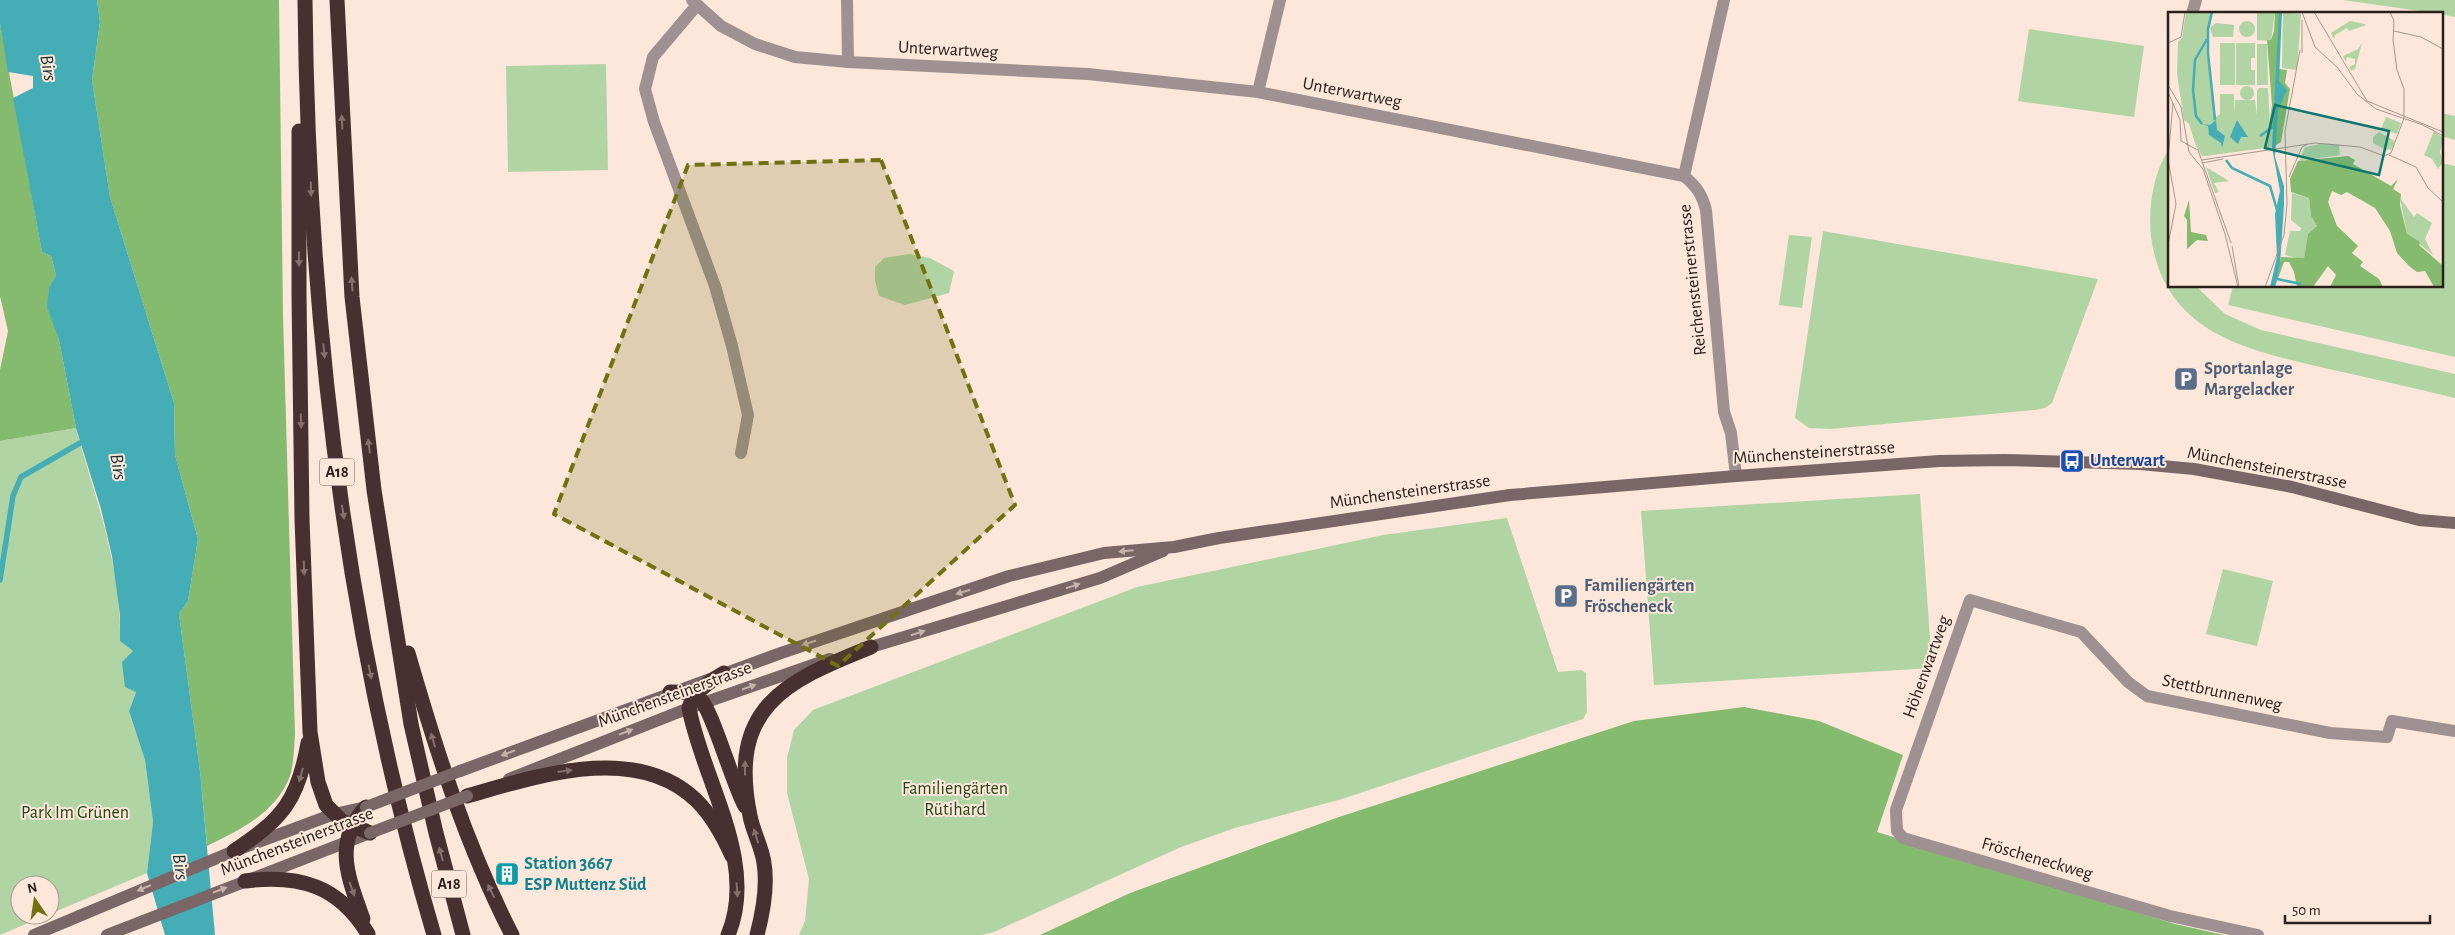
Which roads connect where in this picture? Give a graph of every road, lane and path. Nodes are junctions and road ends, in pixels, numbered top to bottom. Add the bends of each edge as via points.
1 (304, 0) edge
2 (337, 0) edge
3 (847, 0) edge
4 (1280, 0) edge
5 (1724, 0) edge
6 (694, 3) edge
7 (848, 62) junction
8 (1258, 92) junction
9 (1684, 176) junction
10 (741, 452) dead end
11 (1736, 476) junction
12 (2455, 523) edge
13 (1174, 547) junction
14 (391, 598) junction
15 (1970, 600) joint
16 (871, 647) junction
17 (724, 673) junction
18 (670, 692) junction
19 (695, 702) junction
20 (2455, 731) edge
21 (310, 732) junction
22 (1917, 746) joint
23 (467, 796) junction
24 (366, 807) junction
25 (334, 814) junction
26 (750, 816) junction
27 (352, 826) junction
28 (370, 833) junction
29 (347, 842) junction
30 (234, 851) junction
31 (732, 856) junction
32 (245, 881) junction
33 (368, 934) edge
34 (34, 935) edge
35 (107, 935) edge
36 (434, 935) edge
37 (463, 935) edge
38 (512, 935) edge
39 (728, 935) edge
40 (757, 935) edge
41 (2258, 935) edge

1 -> 21 highway via 298,294
1 -> 36 highway, A18 via 312,214 339,484 372,679 414,868
14 -> 2 highway, A18 via 374,490 352,297
3 - 7 street
4 - 8 street
5 - 9 street
6 - 7 street, Unterwartweg via 721,26 755,44 795,57
6 - 10 street, Unterwartweg via 653,57 646,88 654,122 715,286 732,346 748,415
7 - 8 street, Unterwartweg via 1088,74
8 - 9 street, Unterwartweg
9 - 11 street, Reichensteinerstrasse via 1702,195 1706,210 1724,412
11 - 12 main road, Münchensteinerstrasse via 1939,461 2140,464 2194,469 2292,488 2419,520
11 - 13 main road, Münchensteinerstrasse via 1510,496
16 -> 13 main road, Münchensteinerstrasse via 1100,578
13 -> 17 main road, Münchensteinerstrasse via 1104,553 1009,576
37 -> 14 highway, A18 via 411,724
38 -> 14 highway via 452,796
15 - 20 street, Stettbrunnenweg via 2080,632 2128,682 2147,696 2330,733 2387,737 2392,721
15 - 22 street, Höhenwartweg
19 -> 16 main road, Münchensteinerstrasse
26 -> 16 highway via 745,782 746,756 750,733 760,715 773,698 798,680
17 - 18 main road, Münchensteinerstrasse
17 - 19 highway via 707,684
18 - 19 highway via 685,692
18 -> 24 main road, Münchensteinerstrasse, bridge
23 -> 19 main road, Münchensteinerstrasse
19 - 26 highway
19 - 31 highway
21 - 25 highway via 321,794
21 -> 30 highway via 301,779 293,797 256,837
22 - 41 street, Fröscheneckweg via 1896,810 1897,831 1902,838 2170,916
23 - 28 main road, Münchensteinerstrasse, bridge
23 -> 31 highway via 566,770 602,768 647,774 677,786 696,800 723,836
24 - 25 main road, Münchensteinerstrasse
24 - 27 highway
25 - 27 highway
25 - 30 main road, Münchensteinerstrasse
40 -> 26 highway via 765,897 764,864
27 - 28 highway
27 - 29 highway
28 - 29 main road, Münchensteinerstrasse
29 - 32 main road, Münchensteinerstrasse
29 -> 33 highway via 348,878
30 -> 34 main road, Münchensteinerstrasse
31 -> 39 highway via 738,907
32 - 33 highway via 268,878 301,881 345,904
35 -> 32 main road, Münchensteinerstrasse

